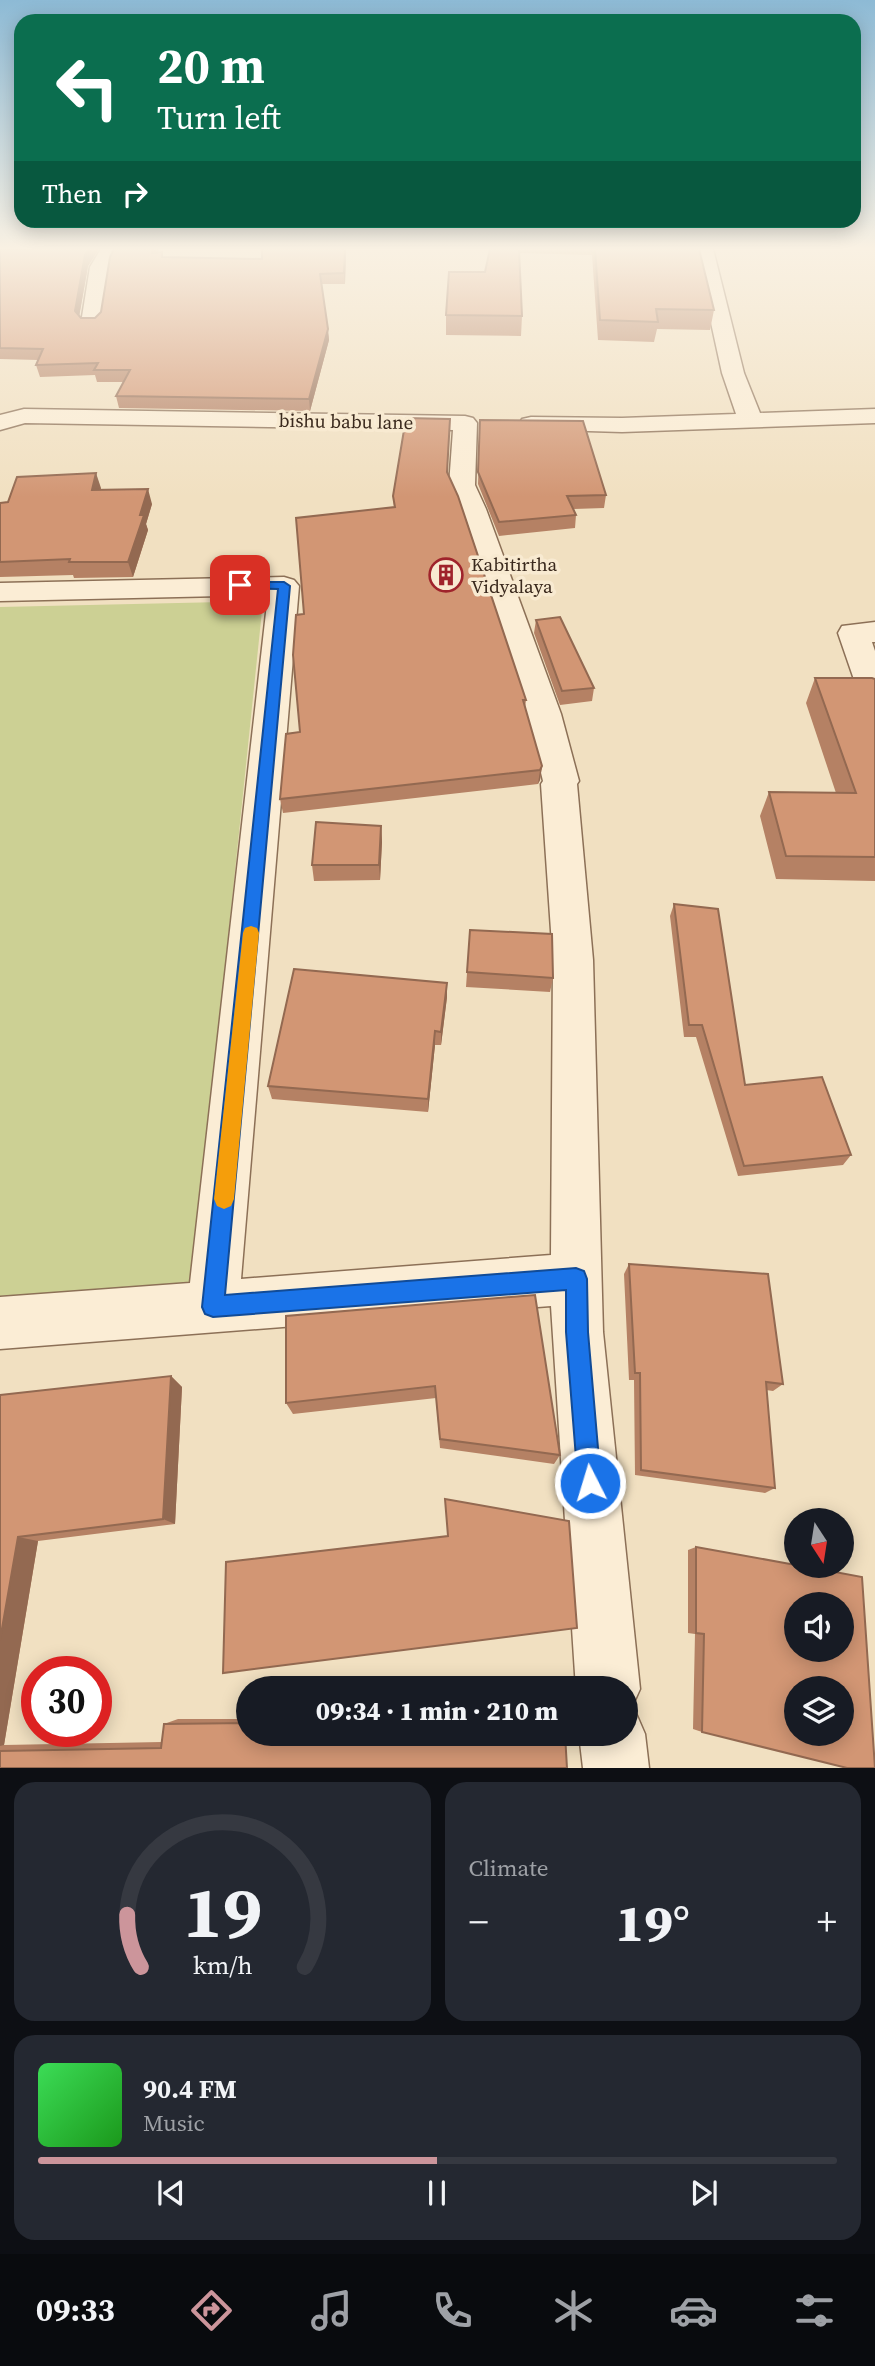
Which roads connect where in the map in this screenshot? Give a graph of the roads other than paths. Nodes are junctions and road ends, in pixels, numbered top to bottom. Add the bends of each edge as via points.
1 (723, 332) edge
2 (875, 416) edge
3 (751, 421) junction
4 (0, 423) edge
5 (487, 423) junction
6 (0, 592) edge
7 (875, 632) edge
8 (875, 694) edge
9 (576, 1279) junction
10 (213, 1307) junction
11 (0, 1323) edge
12 (607, 1676) edge
13 (613, 1746) edge
14 (616, 1768) edge

1 - 3 street
2 - 3 street, bishu babu lane
3 - 5 street, bishu babu lane
4 - 5 street, bishu babu lane via 24,416
5 - 9 street via 462,485 544,714 561,781 573,960
6 - 10 street via 284,586
7 - 8 street via 853,633
9 - 10 street
9 - 12 street
10 - 11 street
13 - 14 street

